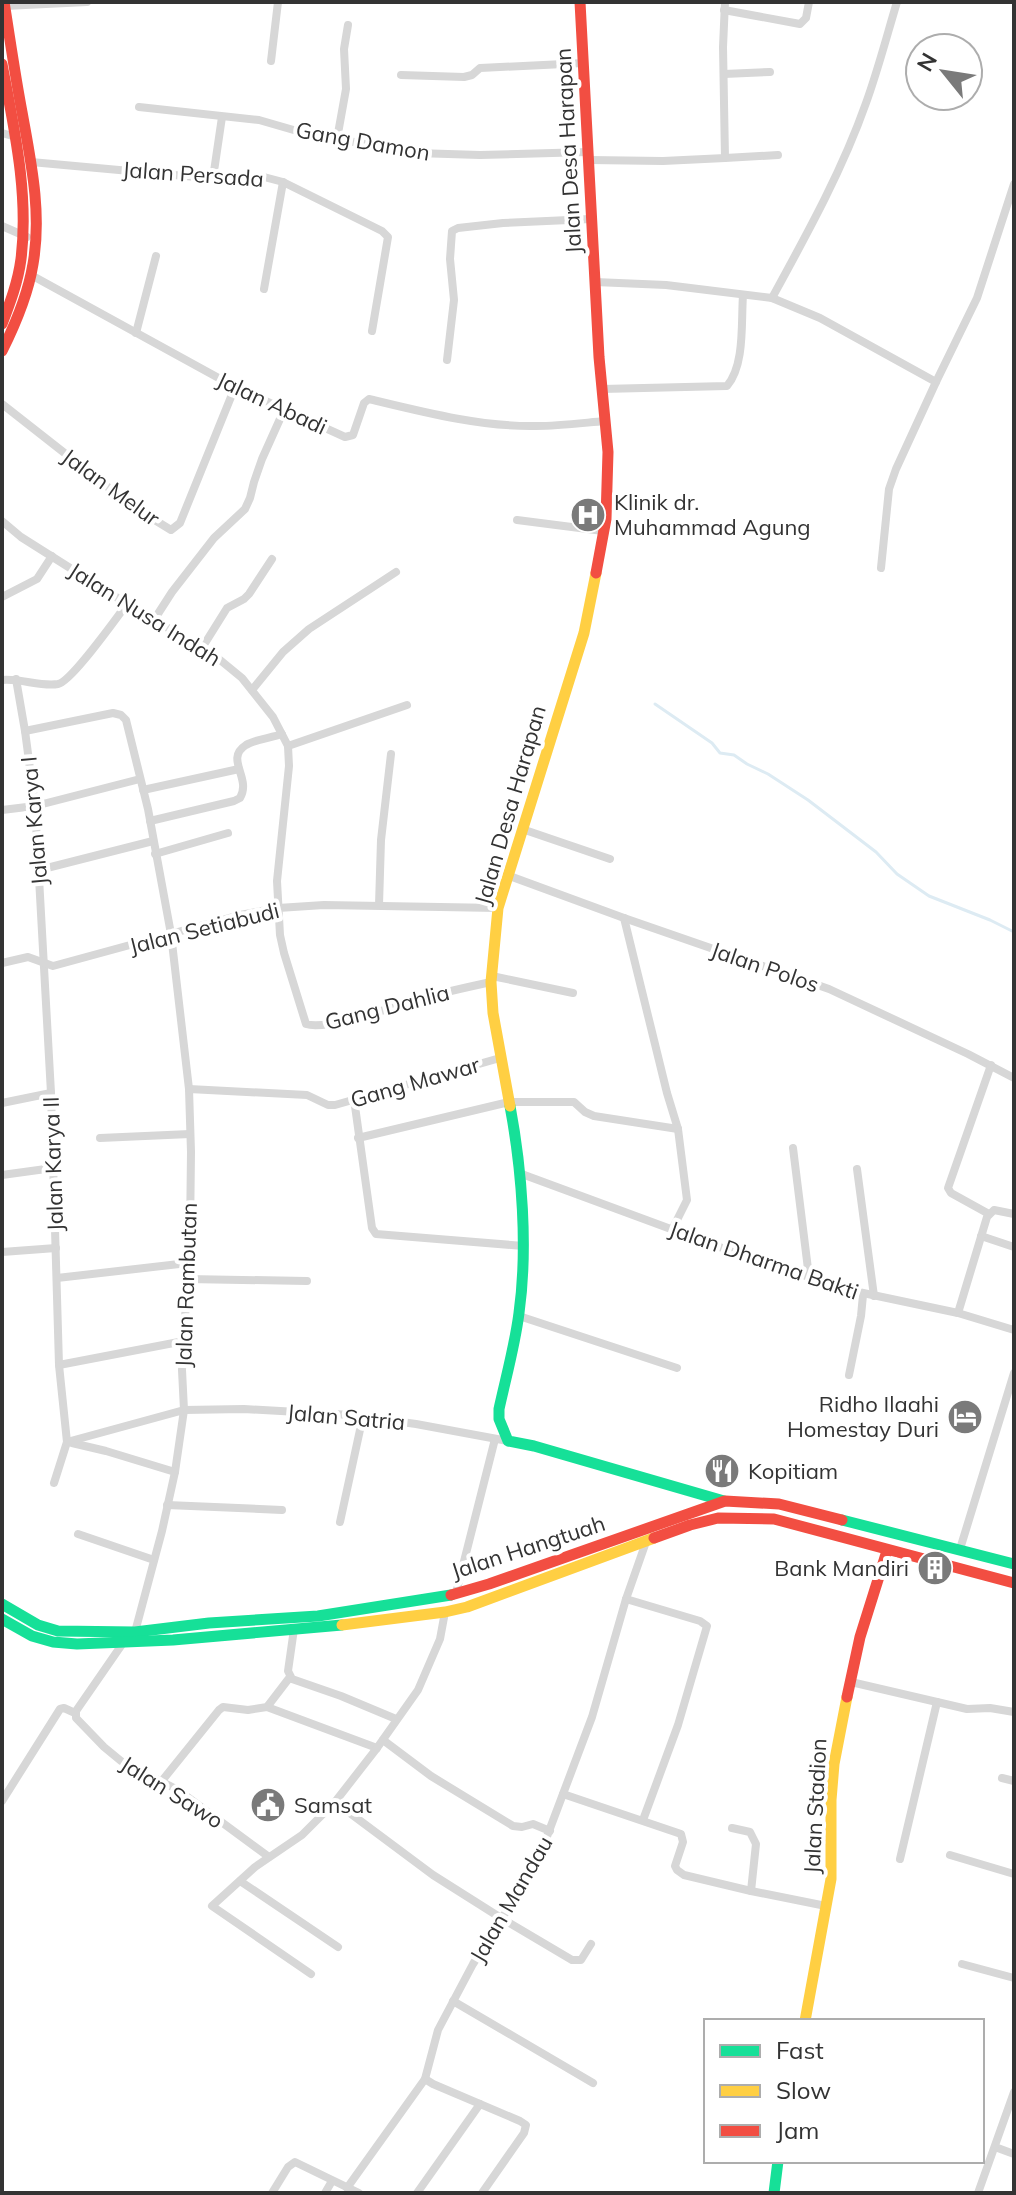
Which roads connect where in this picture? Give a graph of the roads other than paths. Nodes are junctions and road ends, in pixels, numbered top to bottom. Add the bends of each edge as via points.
1 (87, 2) edge
2 (278, 2) edge
3 (580, 2) edge
4 (809, 2) edge
5 (897, 2) edge
6 (4, 4) edge
7 (724, 6) edge
8 (348, 25) dead end
9 (271, 61) dead end
10 (584, 63) junction
11 (2, 64) edge
12 (770, 72) dead end
13 (724, 74) junction
14 (401, 75) dead end
15 (139, 107) dead end
16 (222, 117) junction
17 (2, 133) edge
18 (16, 137) junction
19 (337, 139) junction
20 (778, 155) dead end
21 (589, 156) junction
22 (725, 158) junction
23 (31, 162) junction
24 (213, 178) junction
25 (283, 182) junction
26 (1014, 184) edge
27 (591, 219) junction
28 (2, 226) edge
29 (30, 238) junction
30 (156, 256) dead end
31 (31, 275) junction
32 (595, 282) junction
33 (264, 289) dead end
34 (743, 295) junction
35 (772, 298) junction
36 (4, 311) edge
37 (2, 324) edge
38 (372, 331) dead end
39 (136, 333) junction
40 (2, 351) edge
41 (447, 360) dead end
42 (936, 382) junction
43 (235, 387) junction
44 (602, 389) junction
45 (2, 404) edge
46 (284, 410) junction
47 (605, 421) junction
48 (517, 520) dead end
49 (2, 521) edge
50 (603, 531) junction
51 (52, 556) junction
52 (272, 559) dead end
53 (881, 568) dead end
54 (396, 572) dead end
55 (2, 597) edge
56 (127, 604) junction
57 (154, 620) junction
58 (202, 648) junction
59 (16, 679) junction
60 (2, 680) edge
61 (252, 690) junction
62 (407, 705) dead end
63 (25, 731) junction
64 (282, 734) junction
65 (288, 746) junction
66 (391, 754) dead end
67 (239, 769) junction
68 (140, 779) junction
69 (143, 790) junction
70 (35, 806) junction
71 (2, 810) edge
72 (150, 821) junction
73 (522, 829) junction
74 (228, 833) dead end
75 (153, 841) junction
76 (155, 854) junction
77 (610, 859) dead end
78 (39, 870) junction
79 (507, 875) junction
80 (379, 905) junction
81 (278, 908) junction
82 (498, 908) junction
83 (624, 918) junction
84 (171, 934) junction
85 (2, 963) edge
86 (44, 964) junction
87 (492, 979) junction
88 (573, 993) dead end
89 (500, 1058) junction
90 (991, 1065) junction
91 (1014, 1078) edge
92 (189, 1089) junction
93 (51, 1093) junction
94 (354, 1099) junction
95 (509, 1102) junction
96 (2, 1103) edge
97 (678, 1129) junction
98 (190, 1134) junction
99 (100, 1138) dead end
100 (358, 1138) junction
101 (793, 1148) dead end
102 (53, 1168) junction
103 (857, 1169) dead end
104 (519, 1173) junction
105 (2, 1175) edge
106 (989, 1214) junction
107 (1014, 1214) edge
108 (672, 1230) junction
109 (981, 1236) junction
110 (524, 1246) junction
111 (1014, 1247) edge
112 (56, 1248) junction
113 (2, 1252) edge
114 (188, 1263) junction
115 (809, 1277) junction
116 (57, 1278) junction
117 (187, 1279) junction
118 (307, 1281) dead end
119 (863, 1295) junction
120 (874, 1296) junction
121 (958, 1313) junction
122 (519, 1316) junction
123 (1014, 1330) edge
124 (184, 1341) junction
125 (59, 1365) junction
126 (677, 1368) dead end
127 (1014, 1373) edge
128 (849, 1375) dead end
129 (184, 1410) junction
130 (363, 1416) junction
131 (495, 1439) junction
132 (508, 1441) junction
133 (67, 1442) junction
134 (175, 1472) junction
135 (54, 1483) dead end
136 (725, 1501) junction
137 (167, 1505) junction
138 (282, 1510) dead end
139 (340, 1522) dead end
140 (78, 1534) dead end
141 (646, 1542) junction
142 (960, 1549) junction
143 (887, 1551) junction
144 (154, 1560) junction
145 (1014, 1564) edge
146 (1014, 1583) edge
147 (456, 1594) junction
148 (626, 1599) junction
149 (2, 1604) edge
150 (445, 1612) junction
151 (2, 1619) edge
152 (209, 1623) junction
153 (294, 1629) junction
154 (135, 1632) junction
155 (207, 1637) junction
156 (123, 1642) junction
157 (290, 1677) junction
158 (851, 1682) junction
159 (937, 1702) junction
160 (267, 1707) junction
161 (1014, 1712) edge
162 (75, 1713) junction
163 (396, 1719) junction
164 (380, 1744) junction
165 (1002, 1778) dead end
166 (1014, 1781) edge
167 (161, 1782) junction
168 (563, 1794) junction
169 (2, 1801) edge
170 (335, 1802) junction
171 (643, 1820) junction
172 (732, 1828) dead end
173 (550, 1831) junction
174 (950, 1855) dead end
175 (269, 1857) junction
176 (900, 1859) dead end
177 (1014, 1874) edge
178 (240, 1881) junction
179 (751, 1891) junction
180 (826, 1906) junction
181 (501, 1918) junction
182 (591, 1944) dead end
183 (338, 1947) dead end
184 (962, 1964) dead end
185 (311, 1974) dead end
186 (1014, 1978) edge
187 (453, 2001) junction
188 (805, 2019) edge
189 (425, 2079) junction
190 (593, 2083) dead end
191 (1014, 2092) edge
192 (480, 2104) junction
193 (995, 2147) junction
194 (1014, 2154) edge
195 (778, 2163) edge
196 (332, 2181) junction
197 (347, 2188) junction
198 (272, 2193) edge
199 (325, 2193) edge
200 (359, 2193) edge
201 (417, 2193) edge
202 (482, 2193) edge
203 (774, 2193) edge
204 (978, 2193) edge

1 - 6 street
2 - 9 street
3 - 10 main road, Jalan Desa Harapan
4 - 7 street via 800,24
5 - 35 street via 867,102 837,176
6 - 23 main road
7 - 13 street
8 - 19 street via 346,89
10 - 14 street via 480,68 464,77
10 - 21 main road, Jalan Desa Harapan
11 - 18 main road
12 - 13 street
13 - 22 street
15 - 16 street, Gang Damon
16 - 19 street, Gang Damon via 259,120
16 - 24 street
17 - 18 street
18 - 29 main road
19 - 21 street, Gang Damon via 416,153
20 - 22 street, Gang Damon
21 - 22 street, Gang Damon
21 - 27 main road, Jalan Desa Harapan
23 - 24 street, Jalan Persada
23 - 29 main road via 35,200
24 - 25 street, Jalan Persada
25 - 33 street
25 - 38 street, Jalan Persada via 388,237
26 - 42 street via 977,298
27 - 32 main road, Jalan Desa Harapan
27 - 41 street via 452,231 454,300
28 - 29 street
29 - 31 main road
29 - 36 main road
30 - 39 street
31 - 39 street, Jalan Abadi
31 - 40 main road via 21,313
32 - 34 street
32 - 44 main road, Jalan Desa Harapan
34 - 35 street
34 - 44 street via 740,360 727,386
35 - 42 street via 820,318
36 - 37 main road
39 - 43 street, Jalan Abadi
42 - 53 street via 889,489
43 - 45 street, Jalan Melur via 180,523 171,530 132,506
43 - 46 street, Jalan Abadi
44 - 47 main road, Jalan Desa Harapan
46 - 47 street, Jalan Abadi via 345,437 353,435 369,399 498,424
46 - 57 street via 245,509 214,538
47 - 50 main road, Jalan Desa Harapan
48 - 50 street
49 - 51 street, Jalan Nusa Indah
50 - 73 main road, Jalan Desa Harapan via 584,633
51 - 55 street via 37,579
51 - 56 street, Jalan Nusa Indah
52 - 58 street via 249,594 227,608
54 - 61 street via 309,629
56 - 57 street, Jalan Nusa Indah
56 - 59 street via 64,682
57 - 58 street, Jalan Nusa Indah
58 - 61 street, Jalan Nusa Indah
59 - 60 street
59 - 63 street, Jalan Karya I
61 - 64 street, Jalan Nusa Indah
62 - 65 street
63 - 68 street, Jalan Rambutan via 121,715
63 - 70 street, Jalan Karya I
64 - 65 street, Jalan Nusa Indah
64 - 67 street via 247,744
65 - 81 street, Jalan Nusa Indah
66 - 80 street
67 - 69 street
67 - 72 street via 245,786 240,798
68 - 69 street, Jalan Rambutan
68 - 70 street
69 - 72 street, Jalan Rambutan
70 - 71 street
70 - 78 street, Jalan Karya I
72 - 75 street, Jalan Rambutan
73 - 77 street
73 - 79 main road, Jalan Desa Harapan
74 - 76 street
75 - 76 street, Jalan Rambutan
75 - 78 street
76 - 84 street, Jalan Rambutan
78 - 86 street, Jalan Karya I
79 - 82 main road, Jalan Desa Harapan
79 - 83 street, Jalan Polos
80 - 81 street, Jalan Setiabudi
80 - 82 street, Jalan Setiabudi
81 - 84 street, Jalan Setiabudi
81 - 87 street, Gang Dahlia via 284,953 309,1026
82 - 87 main road, Jalan Desa Harapan
83 - 90 street, Jalan Polos via 829,989
83 - 97 street
84 - 86 street, Jalan Setiabudi
84 - 92 street, Jalan Rambutan
85 - 86 street, Jalan Setiabudi via 28,957
86 - 93 street, Jalan Karya II
87 - 88 street
87 - 89 main road, Jalan Desa Harapan
89 - 94 street, Gang Mawar
89 - 95 main road, Jalan Desa Harapan
90 - 91 street, Jalan Polos
90 - 106 street via 948,1188
92 - 94 street, Gang Mawar via 307,1095 331,1105
92 - 98 street, Jalan Rambutan
93 - 96 street
93 - 102 street, Jalan Karya II
94 - 100 street
95 - 97 street via 574,1102 594,1116
95 - 100 street
95 - 104 main road, Jalan Desa Harapan
97 - 108 street via 687,1200
98 - 99 street
98 - 114 street, Jalan Rambutan
100 - 110 street via 376,1234
101 - 115 street
102 - 105 street
102 - 112 street, Jalan Karya II
103 - 120 street
104 - 108 street, Jalan Dharma Bakti
104 - 110 main road, Jalan Desa Harapan
106 - 107 street via 998,1209
106 - 109 street
108 - 115 street, Jalan Dharma Bakti
109 - 111 street
109 - 121 street
110 - 122 main road, Jalan Desa Harapan
112 - 113 street
112 - 116 street, Jalan Karya II
114 - 116 street
114 - 117 street, Jalan Rambutan
115 - 119 street, Jalan Dharma Bakti
116 - 125 street, Jalan Karya II
117 - 118 street
117 - 124 street, Jalan Rambutan
119 - 120 street, Jalan Dharma Bakti
119 - 128 street
120 - 121 street, Jalan Dharma Bakti
121 - 123 street, Jalan Dharma Bakti
122 - 126 street
122 - 132 main road, Jalan Desa Harapan via 499,1409
124 - 125 street
124 - 129 street, Jalan Rambutan
125 - 133 street, Jalan Karya II
127 - 142 street
129 - 130 street, Jalan Satria
129 - 133 street, Jalan Satria
129 - 134 street, Jalan Rambutan
130 - 131 street, Jalan Satria
130 - 139 street
131 - 132 street, Jalan Satria
131 - 147 street
132 - 136 main road
133 - 134 street
133 - 135 street
134 - 137 street, Jalan Rambutan
136 - 142 main road, Jalan Hangtuah via 779,1504
136 - 147 main road, Jalan Hangtuah
137 - 138 street
137 - 144 street, Jalan Rambutan
140 - 144 street
141 - 143 main road, Jalan Hangtuah via 718,1518 774,1519
141 - 148 street, Jalan Mandau
141 - 150 main road, Jalan Hangtuah
142 - 145 main road, Jalan Hangtuah
143 - 146 main road, Jalan Hangtuah
143 - 158 main road, Jalan Stadion
144 - 154 street, Jalan Rambutan
147 - 152 main road, Jalan Hangtuah via 318,1616
148 - 168 street, Jalan Mandau
148 - 171 street via 707,1626
149 - 154 main road, Jalan Hangtuah via 58,1631
150 - 153 main road, Jalan Hangtuah
150 - 163 street via 430,1665
151 - 156 main road, Jalan Hangtuah via 53,1642
152 - 154 main road, Jalan Hangtuah
152 - 155 main road
153 - 155 main road, Jalan Hangtuah
153 - 157 street
155 - 156 main road, Jalan Hangtuah
156 - 162 street
157 - 160 street
157 - 163 street
158 - 159 street
158 - 180 main road, Jalan Stadion via 834,1764
159 - 161 street
159 - 176 street
160 - 164 street
160 - 167 street via 223,1707
162 - 167 street, Jalan Sawo via 121,1761
162 - 169 street via 60,1709
163 - 164 street
164 - 170 street
164 - 173 street via 513,1826 533,1824
165 - 166 street
167 - 175 street, Jalan Sawo
168 - 171 street
168 - 173 street, Jalan Mandau
170 - 175 street via 302,1835
170 - 181 street
171 - 179 street via 683,1836 675,1866 681,1873
172 - 179 street via 750,1832 755,1840
173 - 181 street, Jalan Mandau
174 - 177 street
175 - 178 street
178 - 183 street
178 - 185 street via 212,1906
179 - 180 street
180 - 188 main road, Jalan Stadion
181 - 182 street via 576,1961
181 - 187 street, Jalan Mandau
184 - 186 street
187 - 189 street, Jalan Mandau via 438,2030
187 - 190 street
189 - 192 street
189 - 197 street, Jalan Mandau
191 - 193 street
192 - 201 street
192 - 202 street via 526,2125
193 - 194 street
193 - 204 street
195 - 203 main road
196 - 197 street
196 - 198 street via 295,2162
196 - 199 street
197 - 200 street

